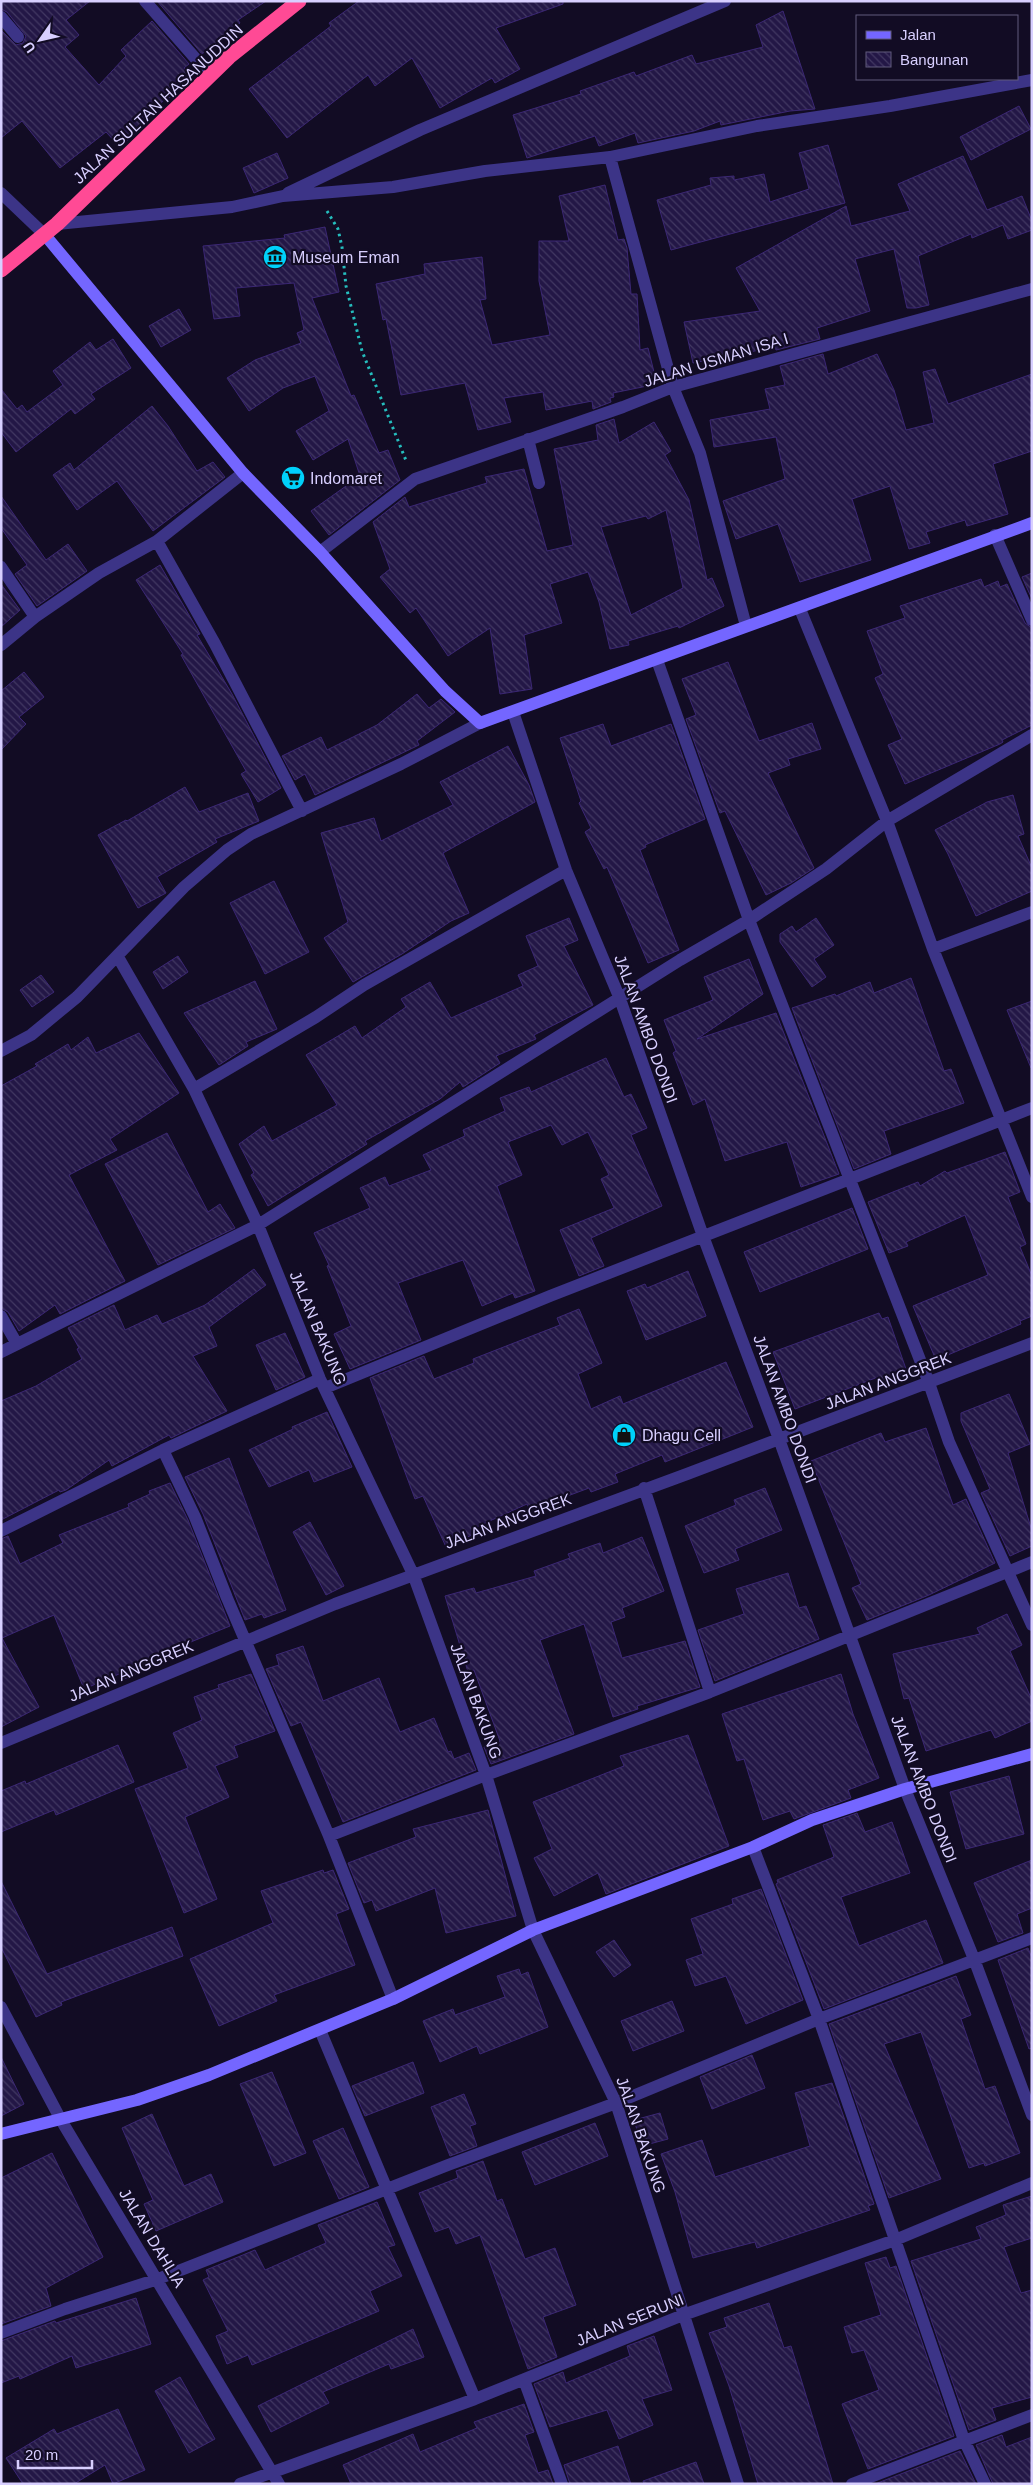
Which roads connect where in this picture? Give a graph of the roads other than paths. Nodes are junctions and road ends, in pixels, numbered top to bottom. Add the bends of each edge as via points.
1 (145, 1) edge
2 (299, 1) edge
3 (725, 1) edge
4 (1, 17) edge
5 (18, 37) dead end
6 (210, 75) junction
7 (1032, 80) edge
8 (610, 158) junction
9 (1, 193) edge
10 (283, 196) junction
11 (57, 224) junction
12 (45, 235) junction
13 (1, 270) edge
14 (1032, 289) edge
15 (673, 387) junction
16 (528, 439) junction
17 (243, 473) junction
18 (539, 483) dead end
19 (1032, 523) edge
20 (995, 535) junction
21 (157, 541) junction
22 (320, 552) junction
23 (1, 567) edge
24 (800, 608) junction
25 (35, 617) junction
26 (1032, 620) edge
27 (746, 626) junction
28 (1, 645) edge
29 (657, 660) junction
30 (513, 712) junction
31 (480, 723) junction
32 (1032, 735) edge
33 (302, 811) junction
34 (887, 821) junction
35 (566, 870) junction
36 (1032, 912) edge
37 (749, 920) junction
38 (933, 949) junction
39 (118, 957) junction
40 (620, 998) junction
41 (1, 1052) edge
42 (194, 1089) junction
43 (1032, 1108) edge
44 (1002, 1118) junction
45 (850, 1179) junction
46 (1032, 1197) edge
47 (258, 1225) junction
48 (703, 1236) junction
49 (1, 1316) edge
50 (1032, 1343) edge
51 (17, 1344) junction
52 (1, 1352) edge
53 (323, 1383) junction
54 (929, 1384) junction
55 (779, 1439) junction
56 (163, 1450) junction
57 (644, 1488) junction
58 (1, 1531) edge
59 (1032, 1562) edge
60 (1007, 1573) junction
61 (413, 1574) junction
62 (1032, 1625) edge
63 (850, 1636) junction
64 (247, 1641) junction
65 (710, 1692) junction
66 (1, 1743) edge
67 (1032, 1754) edge
68 (486, 1775) junction
69 (905, 1789) junction
70 (329, 1836) junction
71 (753, 1847) junction
72 (533, 1930) junction
73 (1032, 1938) edge
74 (974, 1959) junction
75 (393, 1999) junction
76 (1, 2008) edge
77 (819, 2019) junction
78 (320, 2030) junction
79 (616, 2103) junction
80 (1032, 2115) edge
81 (61, 2120) junction
82 (1, 2134) edge
83 (1032, 2183) edge
84 (387, 2190) junction
85 (895, 2240) junction
86 (158, 2279) junction
87 (683, 2316) junction
88 (1, 2333) edge
89 (524, 2380) junction
90 (475, 2398) junction
91 (1032, 2415) edge
92 (964, 2440) junction
93 (273, 2472) junction
94 (240, 2484) edge
95 (279, 2484) edge
96 (562, 2484) edge
97 (738, 2484) edge
98 (852, 2484) edge
99 (986, 2484) edge

1 - 6 street
2 - 6 highway, JALAN SULTAN HASANUDDIN
3 - 10 street via 420,130
4 - 5 street
6 - 11 highway, JALAN SULTAN HASANUDDIN
7 - 8 street via 757,126
8 - 10 street via 485,171 393,187
8 - 15 street
9 - 12 street
10 - 11 street via 232,207
11 - 12 highway, JALAN SULTAN HASANUDDIN
12 - 13 highway, JALAN SULTAN HASANUDDIN
12 - 17 street
14 - 15 street, JALAN USMAN ISA I
15 - 16 street, JALAN USMAN ISA I
15 - 27 street via 700,453
16 - 18 street
16 - 22 street, JALAN USMAN ISA I via 415,479
17 - 21 street
17 - 22 street
19 - 20 street
20 - 24 street
20 - 26 street
21 - 25 street via 99,573
21 - 33 street
22 - 31 street via 445,691
23 - 25 street
24 - 27 street
24 - 34 street
25 - 28 street
27 - 29 street
29 - 30 street
29 - 37 street
30 - 31 street
30 - 35 street, JALAN AMBO DONDI
31 - 33 street
32 - 34 street
33 - 39 street via 251,834 204,868
34 - 37 street via 826,870
34 - 38 street
35 - 40 street, JALAN AMBO DONDI
35 - 42 street via 364,985
36 - 38 street
37 - 40 street
37 - 45 street
38 - 44 street
39 - 41 street via 77,997 30,1035
39 - 42 street, JALAN BAKUNG
40 - 47 street
40 - 48 street, JALAN AMBO DONDI
42 - 47 street, JALAN BAKUNG
43 - 44 street
44 - 45 street
44 - 46 street
45 - 48 street
45 - 54 street
47 - 51 street
47 - 53 street, JALAN BAKUNG
48 - 53 street
48 - 55 street, JALAN AMBO DONDI
49 - 51 street
50 - 54 street, JALAN ANGGREK
51 - 52 street
53 - 56 street
53 - 61 street, JALAN BAKUNG
54 - 55 street, JALAN ANGGREK
54 - 60 street via 949,1442
55 - 57 street, JALAN ANGGREK
55 - 63 street, JALAN AMBO DONDI
56 - 58 street
56 - 64 street
57 - 61 street, JALAN ANGGREK
57 - 65 street
59 - 60 street
60 - 62 street
60 - 63 street
61 - 64 street, JALAN ANGGREK
61 - 68 street, JALAN BAKUNG
63 - 65 street
63 - 69 street, JALAN AMBO DONDI
64 - 66 street, JALAN ANGGREK
64 - 70 street
65 - 68 street
67 - 69 street
68 - 70 street
68 - 72 street, JALAN BAKUNG
69 - 71 street via 812,1820
69 - 74 street, JALAN AMBO DONDI
70 - 75 street
71 - 72 street
71 - 77 street
72 - 75 street
72 - 79 street, JALAN BAKUNG
73 - 74 street
74 - 77 street
74 - 80 street, JALAN AMBO DONDI
75 - 78 street
76 - 81 street, JALAN DAHLIA
77 - 79 street
77 - 85 street
78 - 81 street via 209,2075 137,2100
78 - 84 street
79 - 84 street
79 - 87 street, JALAN BAKUNG
81 - 82 street
81 - 86 street, JALAN DAHLIA
83 - 85 street, JALAN SERUNI
84 - 86 street
84 - 90 street
85 - 87 street, JALAN SERUNI
85 - 92 street
86 - 88 street
86 - 93 street, JALAN DAHLIA
87 - 89 street, JALAN SERUNI
87 - 97 street, JALAN BAKUNG
89 - 90 street, JALAN SERUNI
89 - 96 street
90 - 93 street, JALAN SERUNI
91 - 92 street
92 - 98 street
92 - 99 street
93 - 94 street, JALAN SERUNI
93 - 95 street, JALAN DAHLIA

